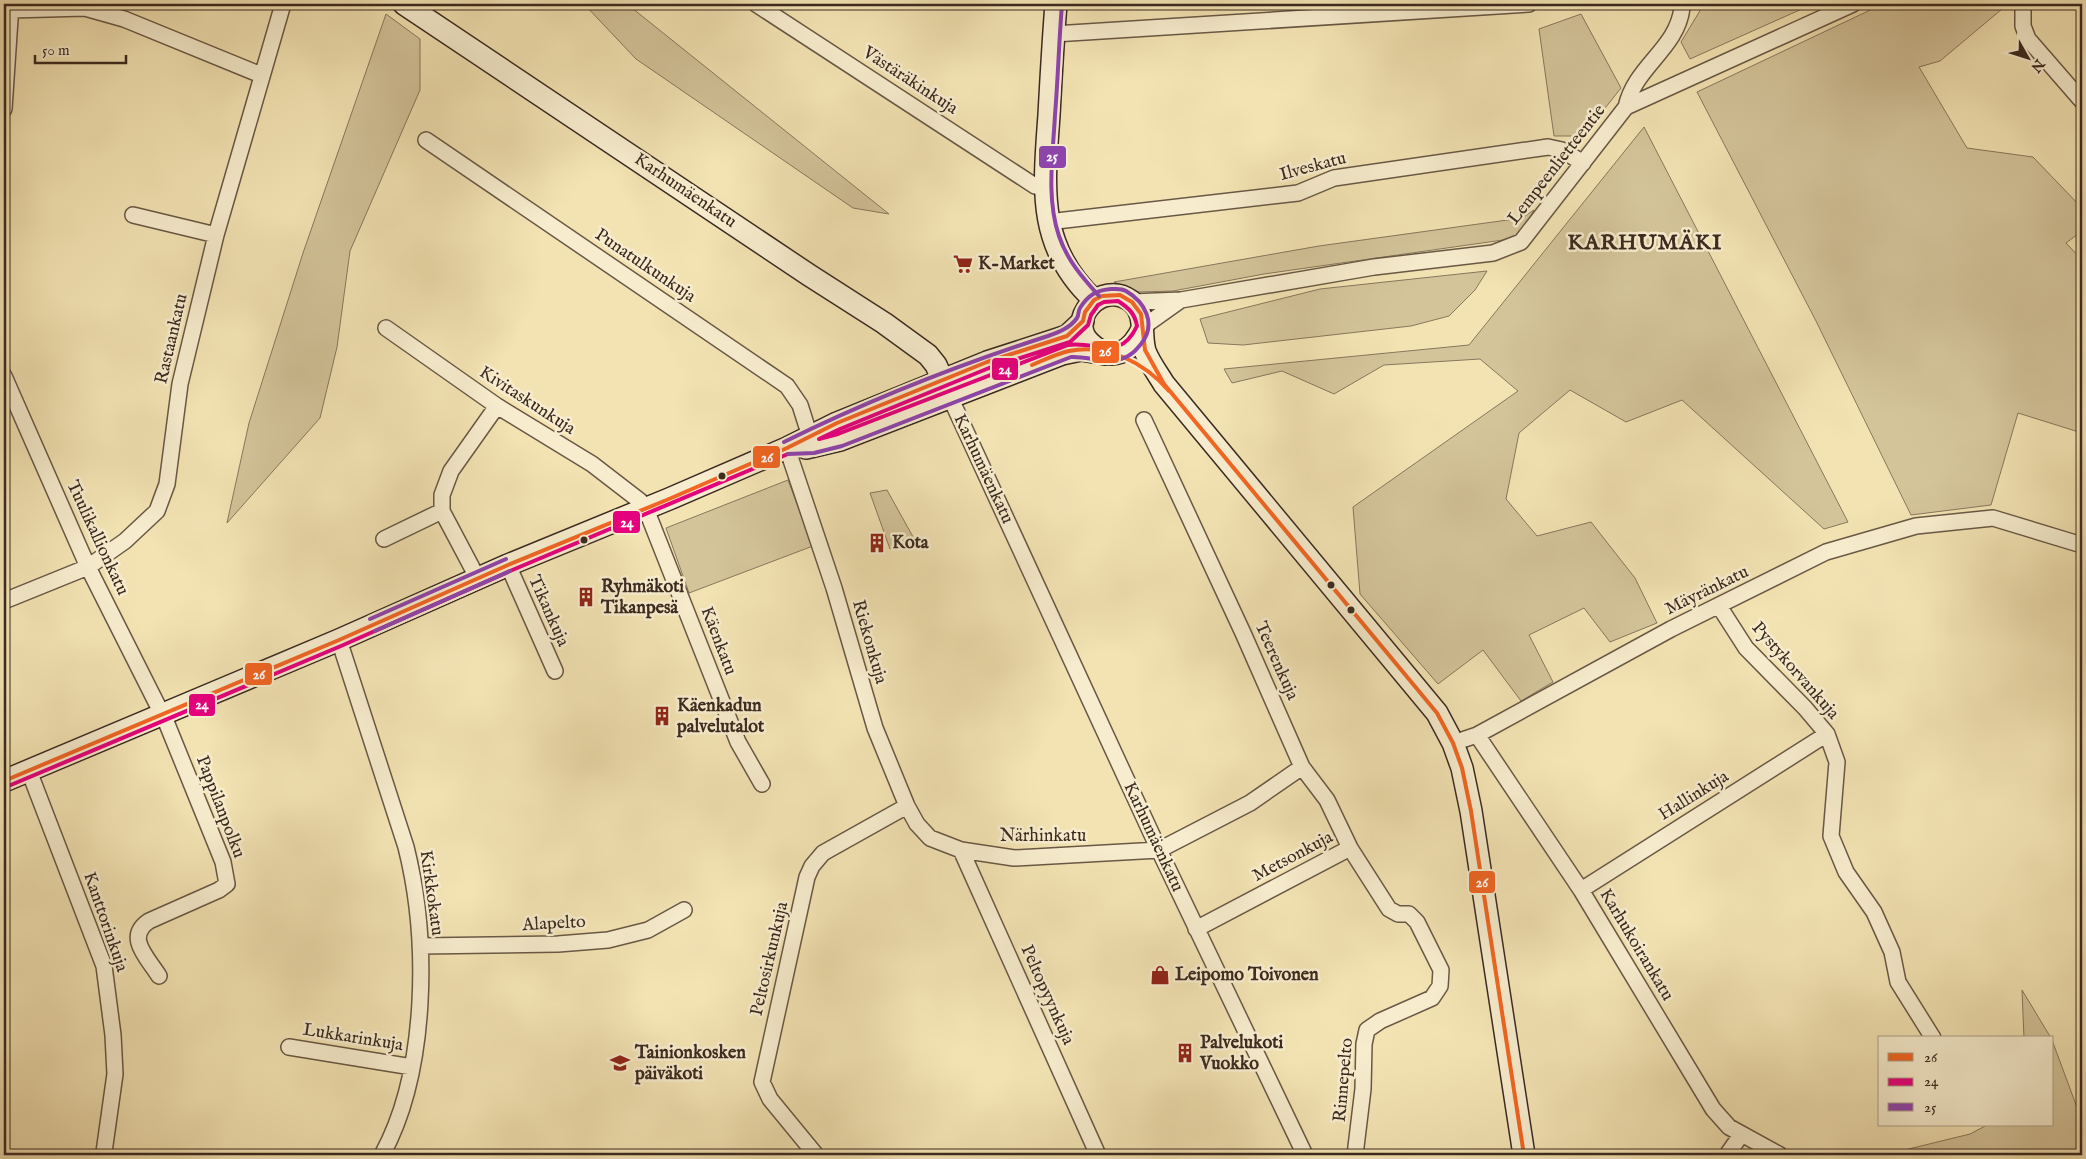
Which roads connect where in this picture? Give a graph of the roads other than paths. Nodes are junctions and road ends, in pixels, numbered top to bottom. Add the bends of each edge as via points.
1 (283, 4) edge
2 (404, 4) edge
3 (756, 4) edge
4 (1056, 4) edge
5 (1529, 4) edge
6 (1853, 4) edge
7 (2023, 4) edge
8 (11, 7) edge
9 (1682, 8) dead end
10 (1054, 34) junction
11 (262, 75) junction
12 (2082, 101) edge
13 (1626, 106) junction
14 (4, 109) edge
15 (426, 140) dead end
16 (1583, 163) junction
17 (1044, 188) junction
18 (133, 215) dead end
19 (1048, 222) junction
20 (216, 235) junction
21 (1094, 300) junction
22 (1181, 300) junction
23 (1132, 302) junction
24 (1083, 320) junction
25 (1143, 327) junction
26 (386, 328) dead end
27 (1110, 354) junction
28 (4, 376) edge
29 (1164, 384) junction
30 (946, 389) junction
31 (497, 406) junction
32 (1144, 420) dead end
33 (811, 442) junction
34 (787, 448) junction
35 (646, 509) junction
36 (442, 511) junction
37 (384, 539) dead end
38 (2082, 545) edge
39 (508, 565) junction
40 (88, 567) junction
41 (478, 579) junction
42 (4, 601) edge
43 (1720, 606) junction
44 (338, 640) junction
45 (555, 671) dead end
46 (162, 714) junction
47 (1826, 734) junction
48 (1477, 735) junction
49 (1453, 743) junction
50 (1302, 767) junction
51 (29, 771) junction
52 (4, 781) edge
53 (762, 784) dead end
54 (907, 806) junction
55 (930, 838) joint
56 (1350, 848) junction
57 (961, 850) junction
58 (1159, 850) junction
59 (1581, 890) junction
60 (684, 910) dead end
61 (1196, 929) junction
62 (420, 946) junction
63 (159, 976) dead end
64 (1932, 1036) edge
65 (289, 1047) dead end
66 (412, 1067) junction
67 (1741, 1135) junction
68 (104, 1152) dead end
69 (382, 1155) edge
70 (816, 1155) edge
71 (1098, 1155) edge
72 (1305, 1155) edge
73 (1355, 1155) edge
74 (1524, 1155) edge
75 (1727, 1155) edge
76 (1780, 1155) edge

1 - 11 street, Rastaankatu
2 - 30 main road, Karhumäenkatu via 884,323 928,355
3 - 17 street, Västäräkinkuja
4 - 10 main road
5 - 10 street
6 - 13 street, Lempeenlietteentie
7 - 12 street via 2023,26 2028,39
8 - 11 street via 85,8 124,19
8 - 14 street
9 - 13 street via 1671,38 1629,92
10 - 17 main road
11 - 20 street, Rastaankatu
13 - 16 street, Lempeenlietteentie
15 - 33 street, Punatulkunkuja via 787,386 800,405
16 - 19 street, Ilveskatu via 1562,150 1548,147 1334,178 1298,193
16 - 22 street, Lempeenlietteentie via 1521,242 1493,253 1374,267
17 - 19 main road
18 - 20 street
19 - 21 main road via 1064,264
20 - 40 street, Rastaankatu via 180,384 167,484 157,511 125,541
21 - 23 main road via 1111,294
21 - 24 main road
22 - 23 street, Lempeenlietteentie
22 - 25 street, Lempeenlietteentie
23 - 25 main road via 1141,314
24 - 27 main road via 1086,340
24 - 30 main road via 1067,336 1003,356
25 - 27 main road via 1130,348
25 - 29 main road via 1145,350
26 - 31 street, Kivitaskunkuja
27 - 29 main road via 1130,359
27 - 30 main road via 1070,351
28 - 40 street, Tuulikallionkatu
29 - 49 main road via 1437,713
30 - 33 main road via 841,439
30 - 58 street, Karhumäenkatu
31 - 35 street, Kivitaskunkuja via 592,464
31 - 36 street via 451,471 442,495
32 - 50 street, Teerenkuja
33 - 34 main road
34 - 35 main road
34 - 54 street, Riekonkuja via 834,588 874,728
35 - 39 main road
35 - 53 street, Käenkatu via 738,742
36 - 37 street
36 - 41 street
38 - 43 street, Mäyränkatu via 1993,518 1916,526 1826,552
39 - 41 main road
39 - 45 street, Tikankuja
40 - 42 street, Rastaankatu
40 - 46 street, Tuulikallionkatu
41 - 44 main road
43 - 47 street, Pystykorvankuja via 1746,648
43 - 48 street, Mäyränkatu
44 - 46 main road
44 - 62 street, Kirkkokatu via 406,847 415,892
46 - 51 main road
46 - 63 street, Pappilanpolku via 223,862 227,884 140,927 136,935 139,943
47 - 59 street, Hallinkuja
47 - 64 street, Pystykorvankuja via 1837,762 1831,836 1846,872 1874,912 1889,944 1898,982
48 - 49 street, Mäyränkatu
48 - 59 street, Karhukoirankatu
49 - 74 main road via 1471,812
50 - 56 street, Metsonkuja via 1328,800
50 - 58 street via 1250,803
51 - 52 main road
51 - 68 street, Kanttorinkuja via 104,966 115,1074
54 - 55 street, Riekonkuja
54 - 70 street, Peltosirkunkuja via 823,852 807,878 762,1082 770,1098
55 - 57 street, Närhinkatu
56 - 61 street, Metsonkuja
56 - 73 street, Rinnepelto via 1389,909 1398,914 1408,914 1417,922 1441,970 1440,986 1432,998 1367,1030
57 - 58 street, Närhinkatu via 1014,858
57 - 71 street, Peltopyynkuja
58 - 61 street, Karhumäenkatu
59 - 67 street, Karhukoirankatu via 1713,1109
60 - 62 street, Alapelto via 648,930 608,940
61 - 72 street, Karhumäenkatu
62 - 66 street, Kirkkokatu via 419,1012
65 - 66 street, Lukkarinkuja
66 - 69 street, Kirkkokatu via 400,1114
67 - 75 street
67 - 76 street, Karhukoirankatu

